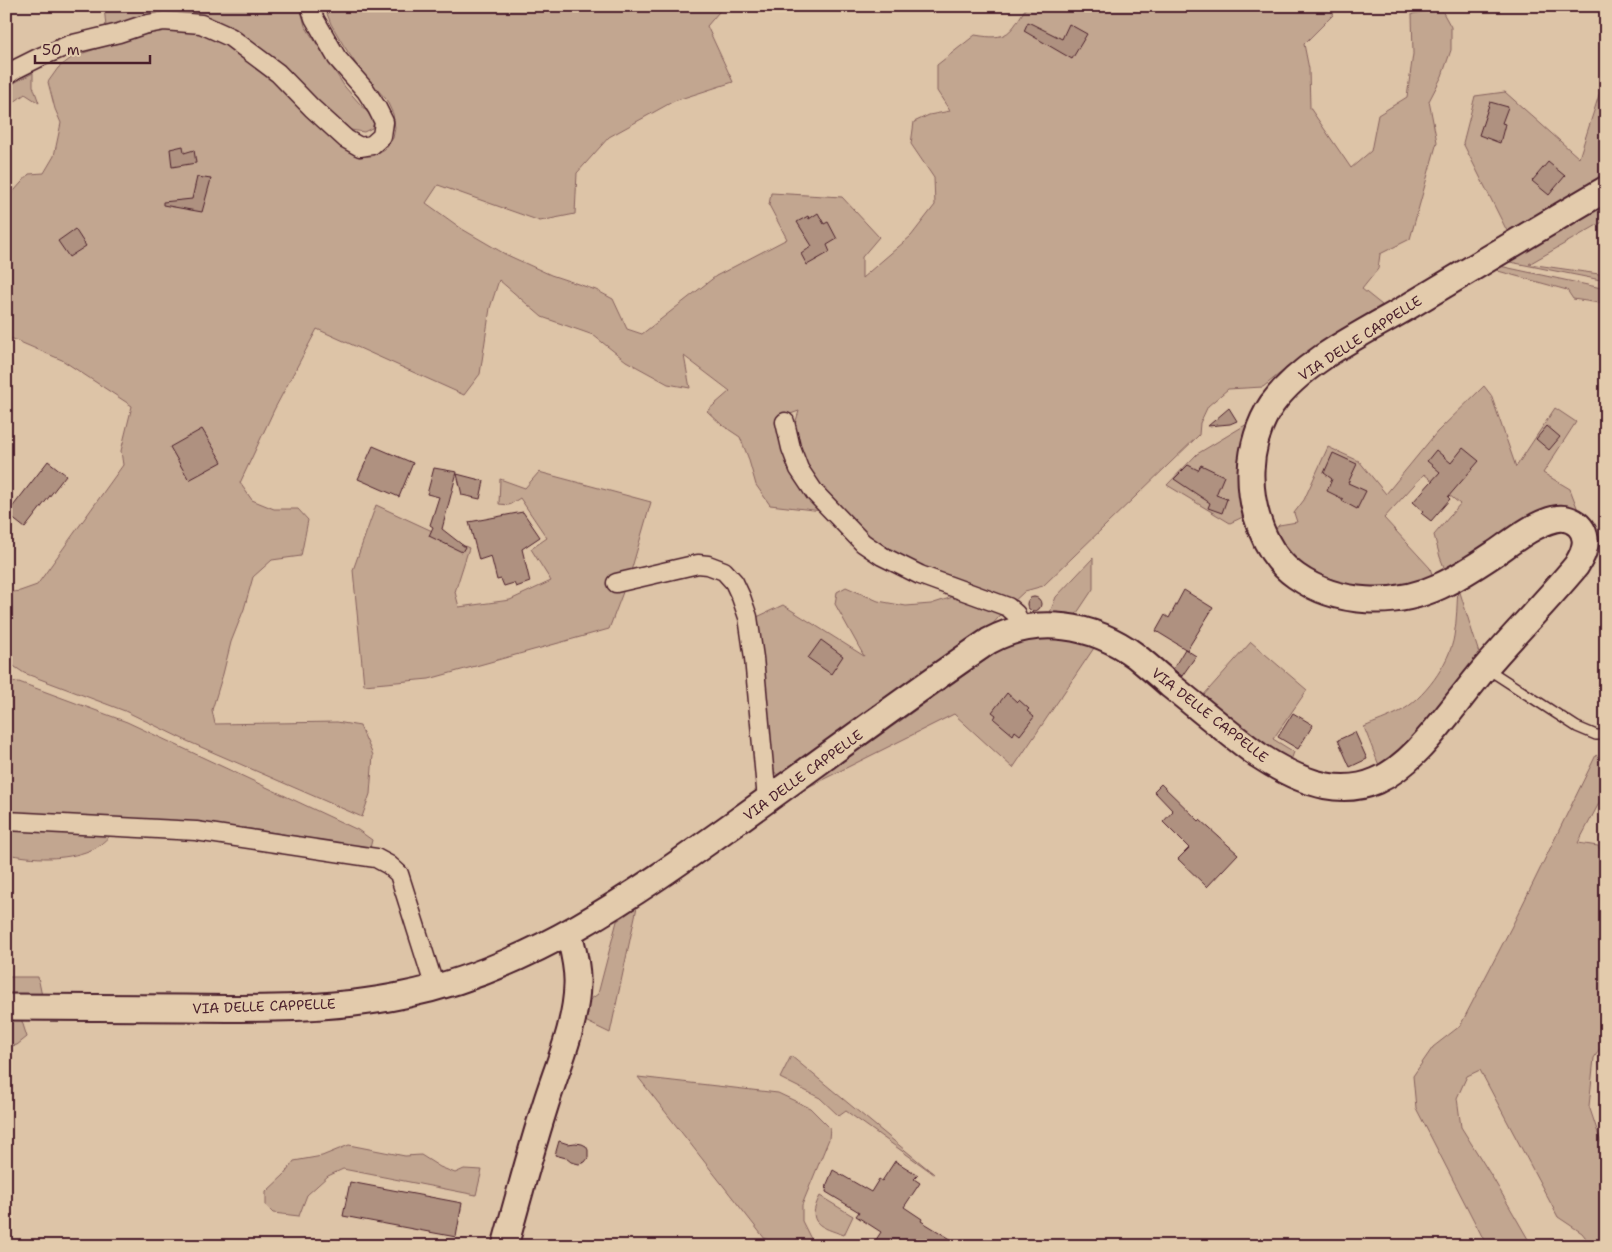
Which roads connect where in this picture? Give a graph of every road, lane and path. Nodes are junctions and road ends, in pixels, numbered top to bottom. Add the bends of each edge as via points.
1 (310, 6) edge
2 (6, 76) edge
3 (1606, 189) edge
4 (785, 422) dead end
5 (616, 583) dead end
6 (1021, 629) junction
7 (1486, 668) junction
8 (1606, 735) edge
9 (767, 800) junction
10 (6, 821) edge
11 (569, 933) junction
12 (435, 988) junction
13 (6, 1007) edge
14 (505, 1246) edge

1 - 2 street via 338,58 366,91 384,122 382,136 372,146 360,147 346,139 278,73 230,37 200,24 164,20 68,44
3 - 7 main road, VIA DELLE CAPPELLE via 1302,372 1273,402 1255,446 1252,496 1257,518 1274,555 1302,581 1336,595 1375,600 1426,592 1456,578 1547,522 1564,518 1579,525 1585,539 1579,561
4 - 6 street via 799,469 816,493 863,543 920,575 1008,608 1016,614
5 - 9 street via 698,564 724,571 734,582 748,617
6 - 7 main road, VIA DELLE CAPPELLE via 1073,627 1112,641 1136,656 1265,759 1308,782 1336,787 1367,784 1397,770 1422,746
6 - 9 main road, VIA DELLE CAPPELLE via 1001,635 977,650
7 - 8 lane via 1578,727 1596,735
9 - 11 main road, VIA DELLE CAPPELLE via 641,889
10 - 12 street via 196,831 376,858 399,874
11 - 12 main road, VIA DELLE CAPPELLE via 495,968
11 - 14 main road via 577,972 575,1004
12 - 13 main road, VIA DELLE CAPPELLE via 376,1000 287,1008

